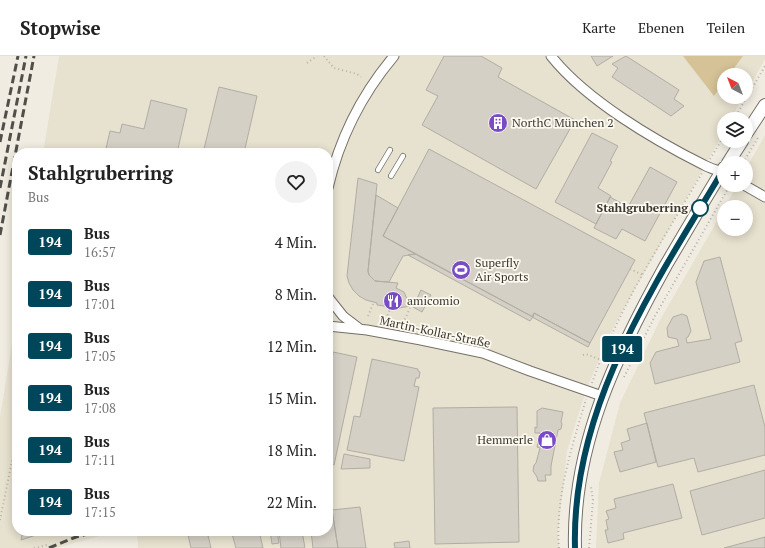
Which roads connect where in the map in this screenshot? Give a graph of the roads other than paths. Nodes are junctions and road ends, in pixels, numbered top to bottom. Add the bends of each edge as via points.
1 (394, 56) edge
2 (551, 56) edge
3 (765, 105) edge
4 (753, 123) edge
5 (390, 150) dead end
6 (402, 156) dead end
7 (717, 168) edge
8 (378, 170) dead end
9 (333, 171) edge
10 (392, 176) dead end
11 (717, 181) edge
12 (753, 190) edge
13 (765, 196) edge
14 (333, 303) edge
15 (333, 327) edge
16 (361, 330) junction
17 (602, 396) junction
18 (575, 548) edge

1 - 9 street via 369,91 346,131
2 - 7 street via 576,82 628,121 706,166
3 - 4 main road
5 - 8 lane
6 - 10 lane
11 - 17 main road via 644,304
12 - 13 street
14 - 16 street via 343,316
15 - 16 street, Martin-Kollar-Straße
16 - 17 street, Martin-Kollar-Straße via 483,353
17 - 18 main road via 584,454 576,500

